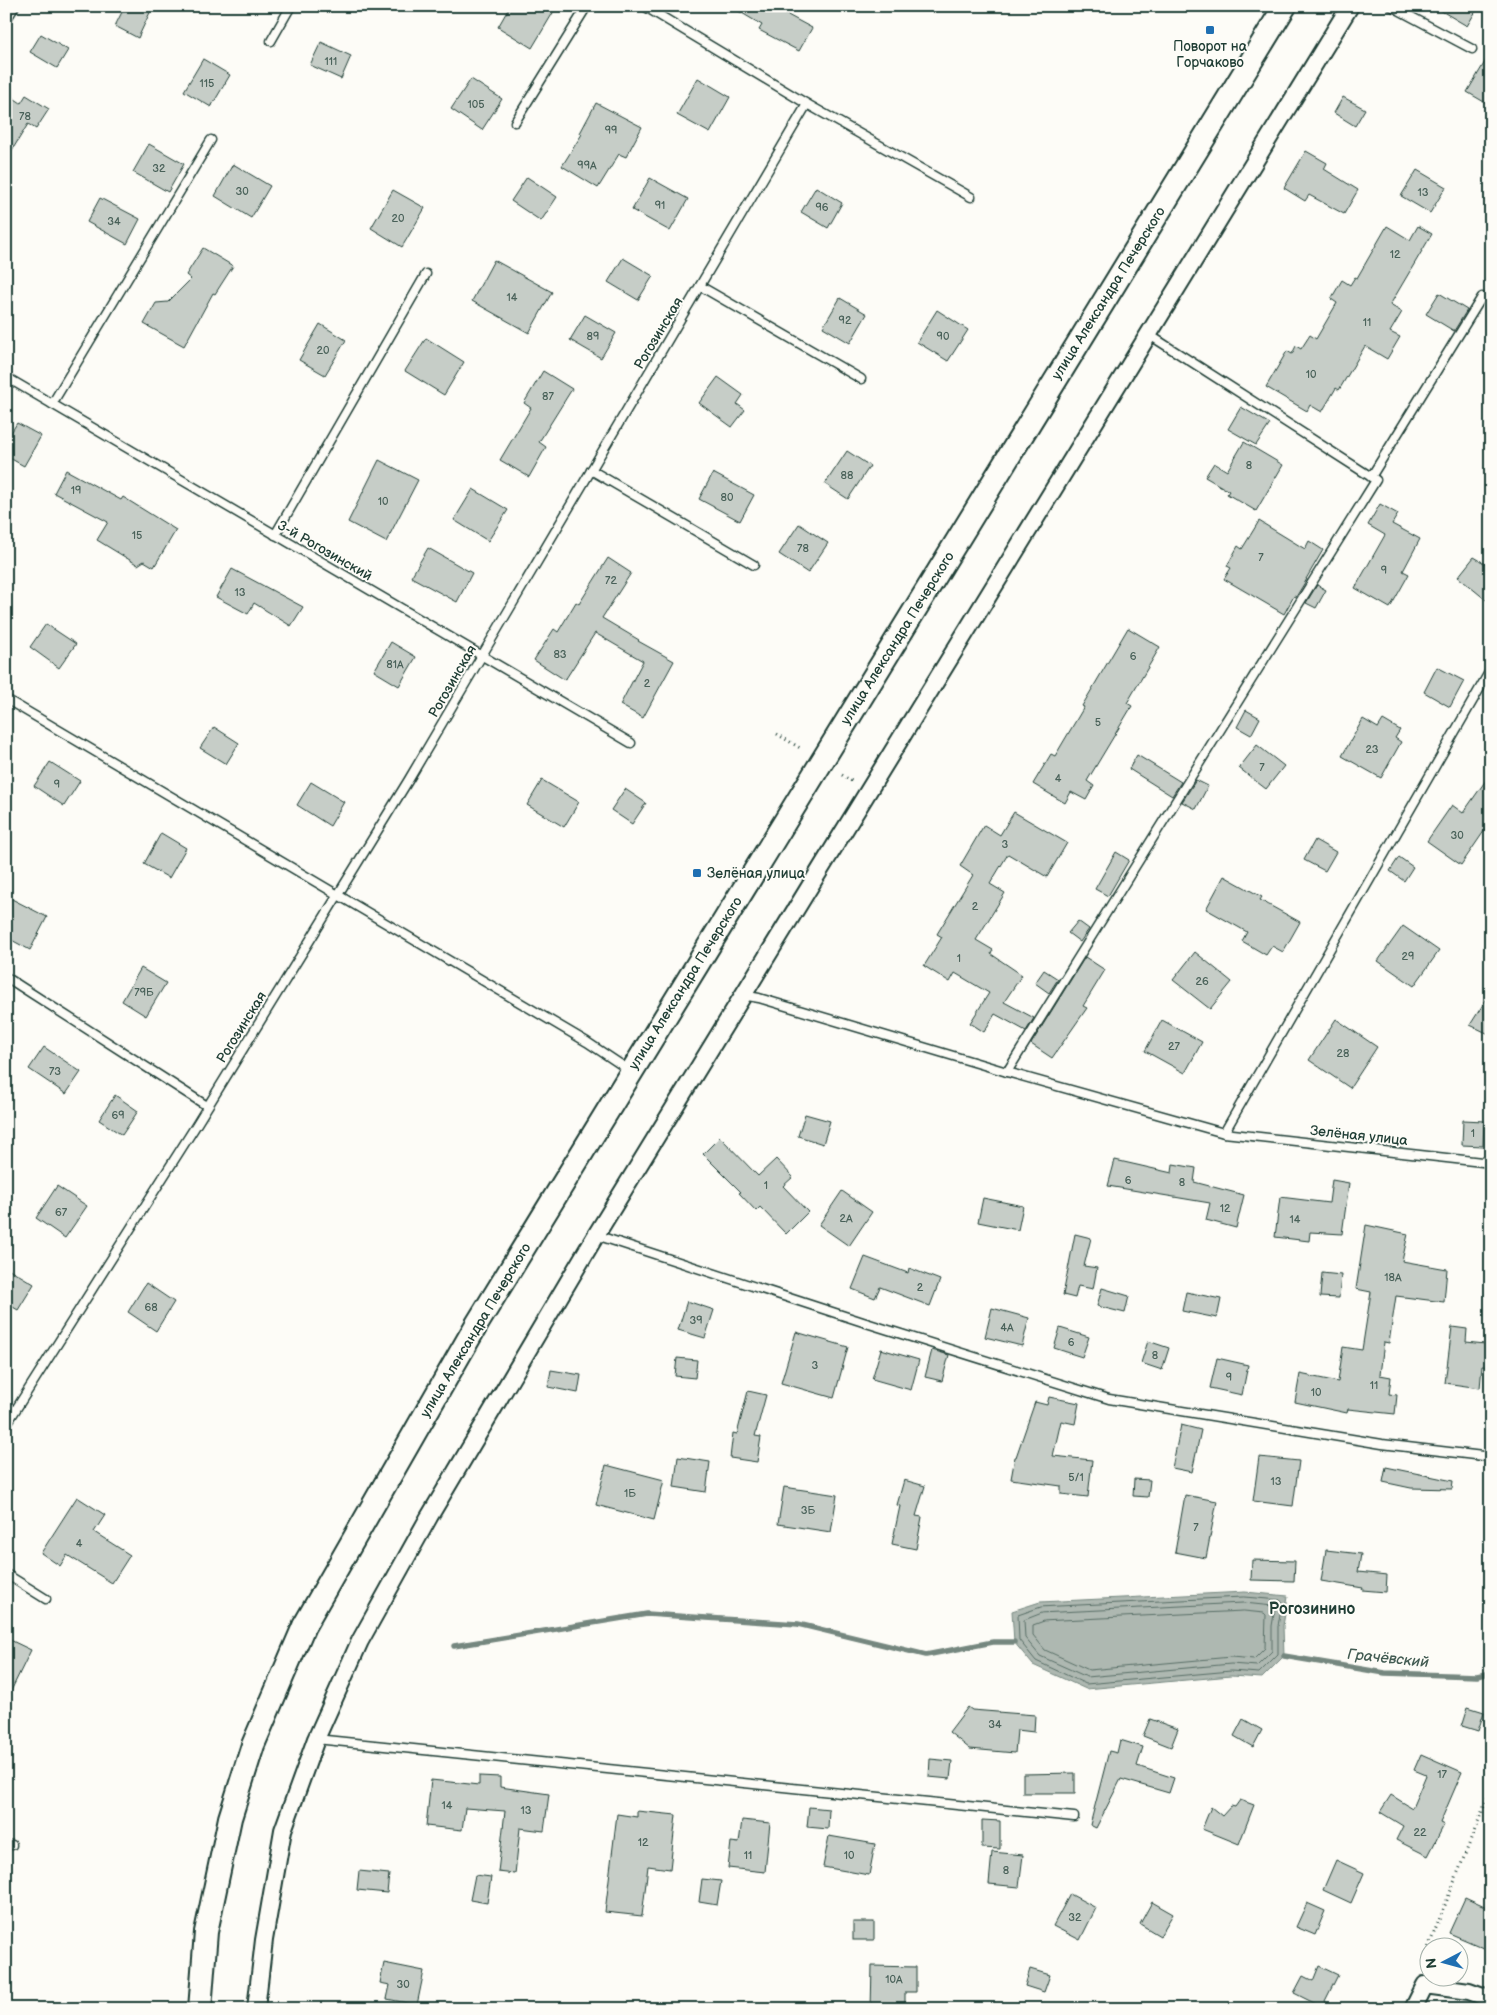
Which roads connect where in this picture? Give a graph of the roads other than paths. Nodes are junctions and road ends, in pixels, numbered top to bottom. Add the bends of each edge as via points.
1 (15, 6) edge
2 (291, 6) edge
3 (587, 6) edge
4 (644, 6) edge
5 (1284, 6) edge
6 (1350, 6) edge
7 (1391, 6) edge
8 (6, 20) edge
9 (271, 41) dead end
10 (1472, 49) dead end
11 (807, 104) junction
12 (515, 122) dead end
13 (211, 140) dead end
14 (971, 197) dead end
15 (426, 274) dead end
16 (700, 286) junction
17 (1482, 296) dead end
18 (1148, 334) junction
19 (6, 377) edge
20 (861, 379) dead end
21 (52, 404) junction
22 (591, 470) junction
23 (1371, 477) junction
24 (275, 535) junction
25 (754, 565) dead end
26 (482, 656) junction
27 (1491, 670) edge
28 (6, 699) edge
29 (631, 743) dead end
30 (338, 894) junction
31 (6, 977) edge
32 (742, 995) junction
33 (631, 1071) junction
34 (1006, 1072) junction
35 (207, 1106) junction
36 (1224, 1133) junction
37 (1491, 1163) edge
38 (596, 1235) junction
39 (6, 1425) edge
40 (1491, 1457) edge
41 (6, 1574) edge
42 (46, 1599) dead end
43 (316, 1739) junction
44 (1074, 1817) dead end
45 (1491, 1999) edge
46 (200, 2009) edge
47 (256, 2009) edge
48 (1413, 2009) edge

1 - 8 lane
2 - 9 lane
3 - 12 lane
4 - 11 lane
5 - 33 main road, улица Александра Печерского
6 - 18 street
7 - 10 lane
11 - 14 lane
11 - 16 lane, Рогозинская
13 - 21 lane
15 - 24 lane
16 - 20 lane
16 - 22 lane, Рогозинская
17 - 23 lane
18 - 23 lane
18 - 32 street
19 - 21 lane, 3-й Рогозинский
21 - 24 lane, 3-й Рогозинский
22 - 25 lane
22 - 26 lane, Рогозинская
23 - 34 lane via 1376,480
24 - 26 lane, 3-й Рогозинский
26 - 29 lane, 3-й Рогозинский
26 - 30 lane, Рогозинская
27 - 36 lane
28 - 30 lane
30 - 33 lane
30 - 35 lane, Рогозинская
31 - 35 lane
32 - 34 lane, Зелёная улица
32 - 38 street
33 - 46 main road, улица Александра Печерского via 477,1324 304,1626 253,1745 230,1818 206,1932
34 - 36 lane, Зелёная улица
35 - 39 lane, Рогозинская
36 - 37 lane, Зелёная улица
38 - 40 lane via 1109,1399 1382,1444
38 - 43 street via 364,1632
41 - 42 lane
43 - 44 lane
43 - 47 street via 283,1830
45 - 48 street via 1469,1991 1425,1985

